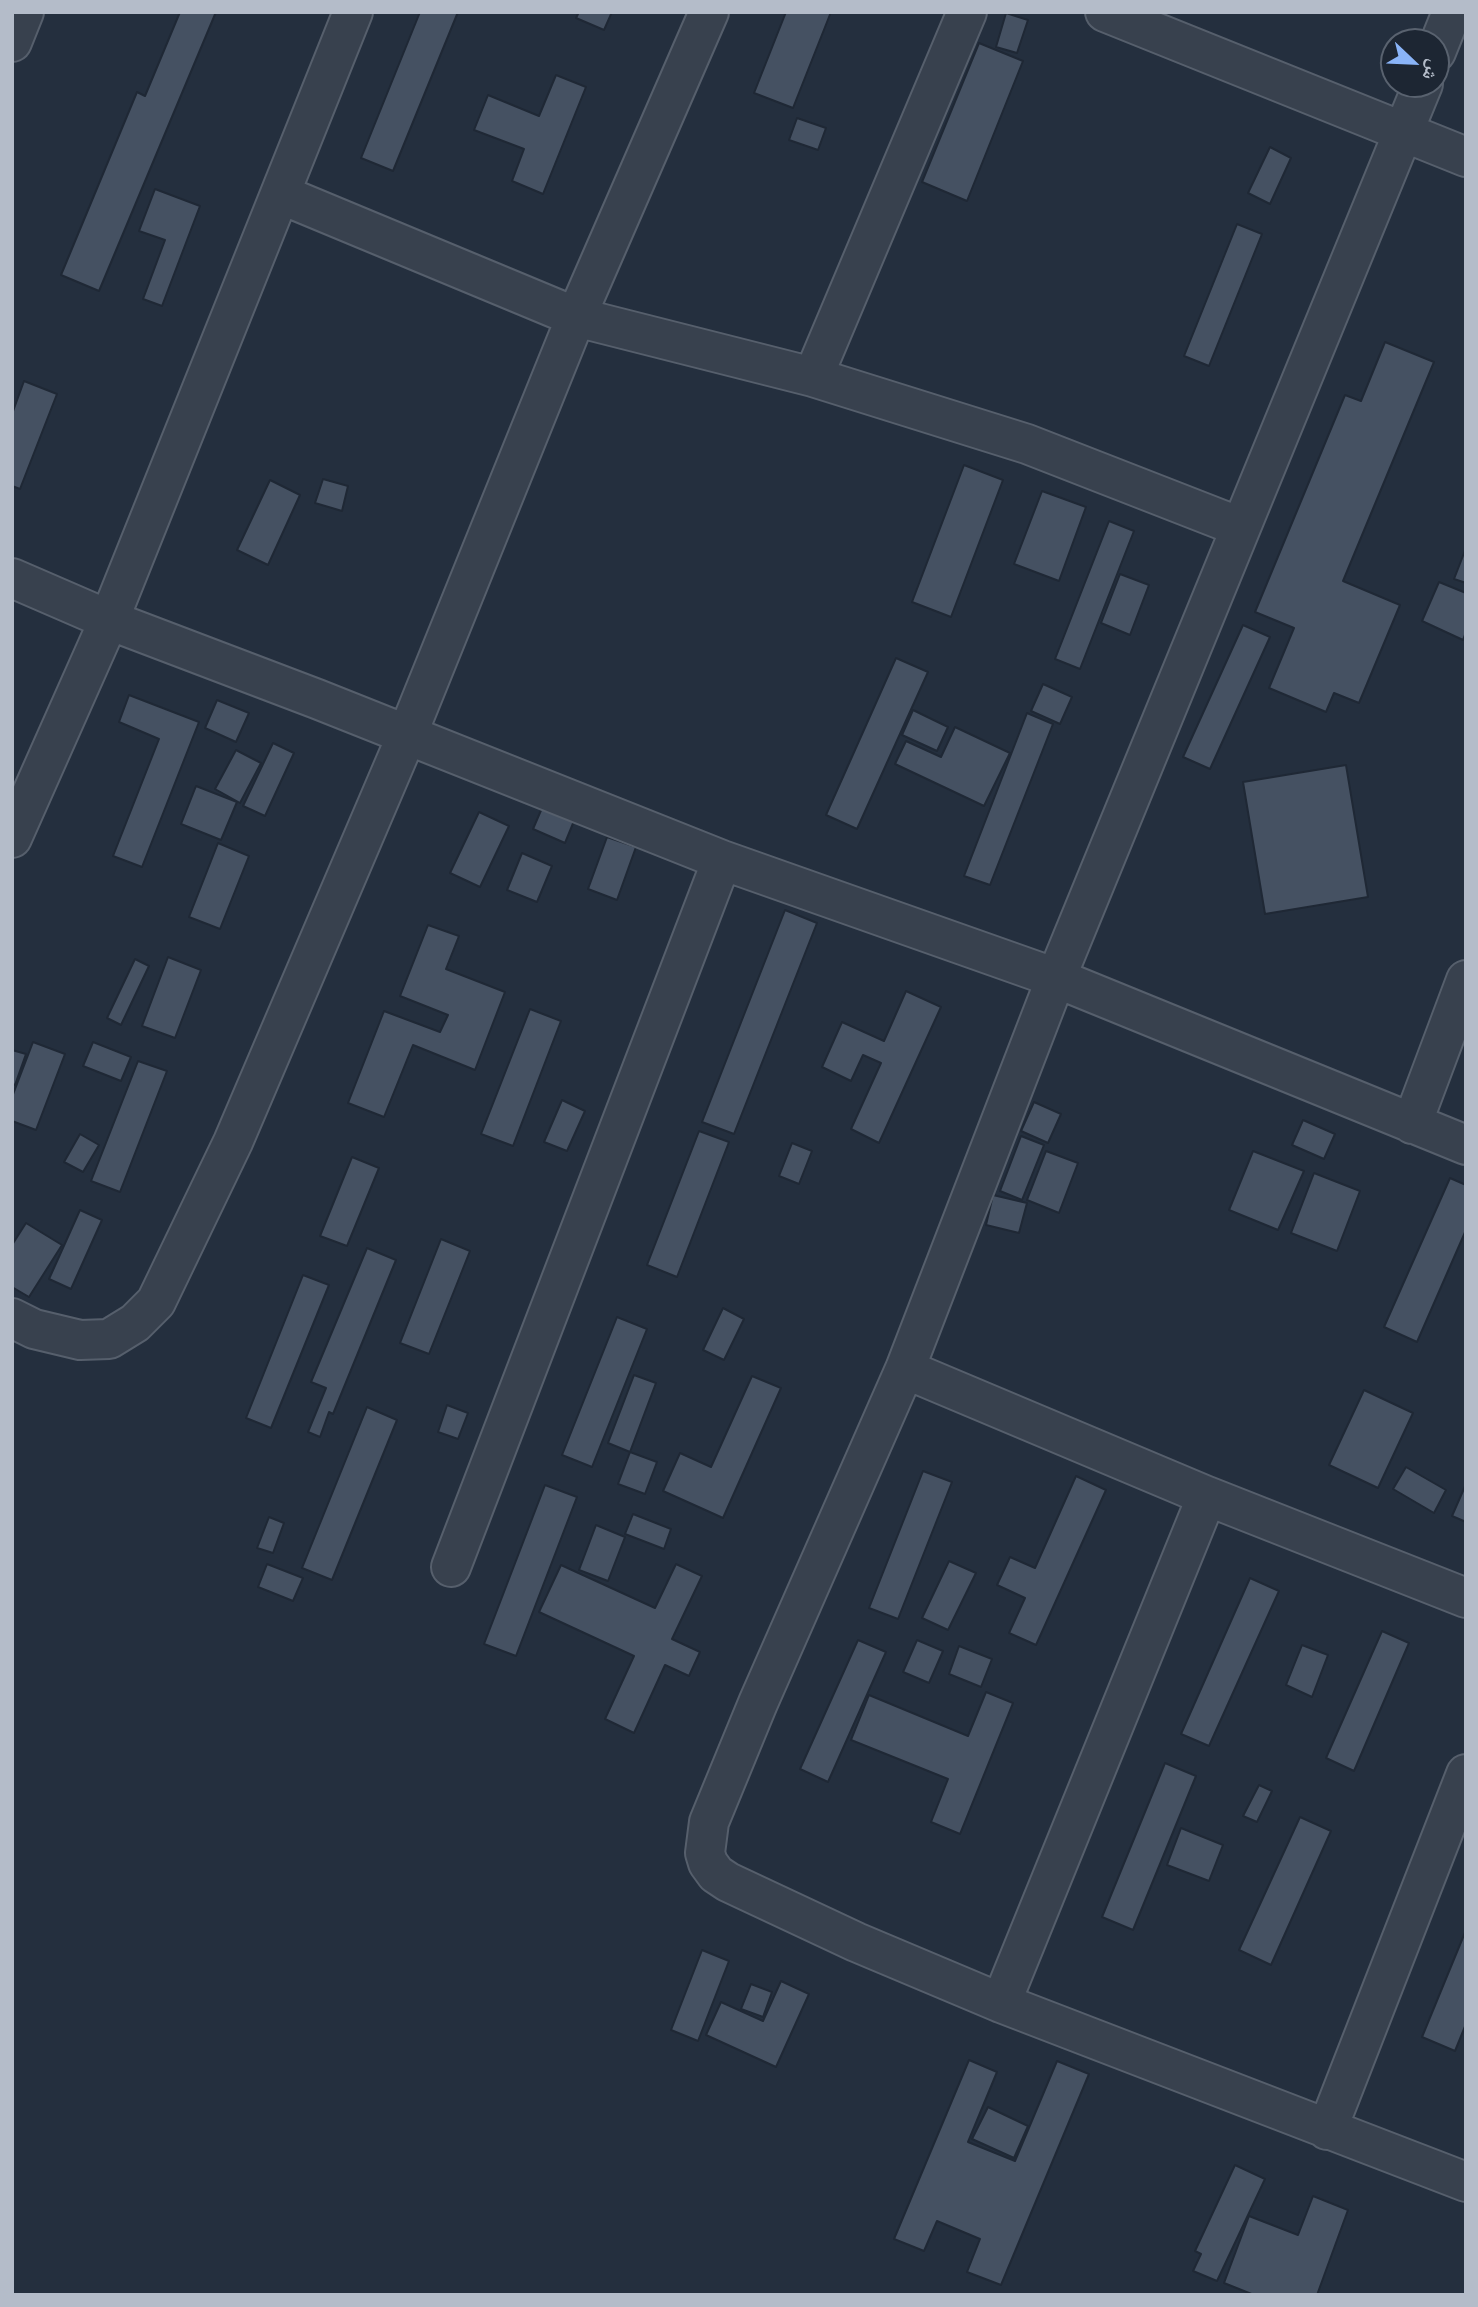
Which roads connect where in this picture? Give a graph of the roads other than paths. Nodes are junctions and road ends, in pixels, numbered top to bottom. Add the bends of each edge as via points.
1 (24, 12) edge
2 (354, 12) edge
3 (709, 12) edge
4 (967, 12) edge
5 (1105, 12) edge
6 (12, 42) edge
7 (1417, 98) edge
8 (1404, 132) junction
9 (1466, 157) edge
10 (280, 194) junction
11 (576, 317) junction
12 (813, 377) junction
13 (1240, 527) junction
14 (12, 578) edge
15 (109, 620) junction
16 (407, 735) junction
17 (12, 838) edge
18 (722, 860) junction
19 (1056, 978) junction
20 (1466, 980) edge
21 (1412, 1124) junction
22 (1466, 1145) edge
23 (12, 1318) edge
24 (905, 1369) junction
25 (1207, 1496) junction
26 (451, 1567) dead end
27 (1466, 1598) edge
28 (1466, 1774) edge
29 (1000, 2003) junction
30 (1327, 2130) junction
31 (1466, 2182) edge

1 - 6 street
2 - 10 street
3 - 11 street
4 - 12 street
5 - 8 street
7 - 8 street
8 - 9 street
8 - 13 street
10 - 11 street
10 - 15 street
11 - 12 street
11 - 16 street
12 - 13 street via 1027,444
13 - 19 street
14 - 15 street
15 - 16 street
15 - 17 street
16 - 18 street
16 - 23 street via 233,1142 156,1302 135,1323 109,1339 79,1339 34,1329
18 - 19 street
18 - 26 street
19 - 21 street
19 - 24 street
20 - 21 street
21 - 22 street
24 - 25 street
24 - 29 street via 758,1703 709,1822 705,1853 716,1874 728,1882
25 - 27 street
25 - 29 street
28 - 30 street
29 - 30 street
30 - 31 street

